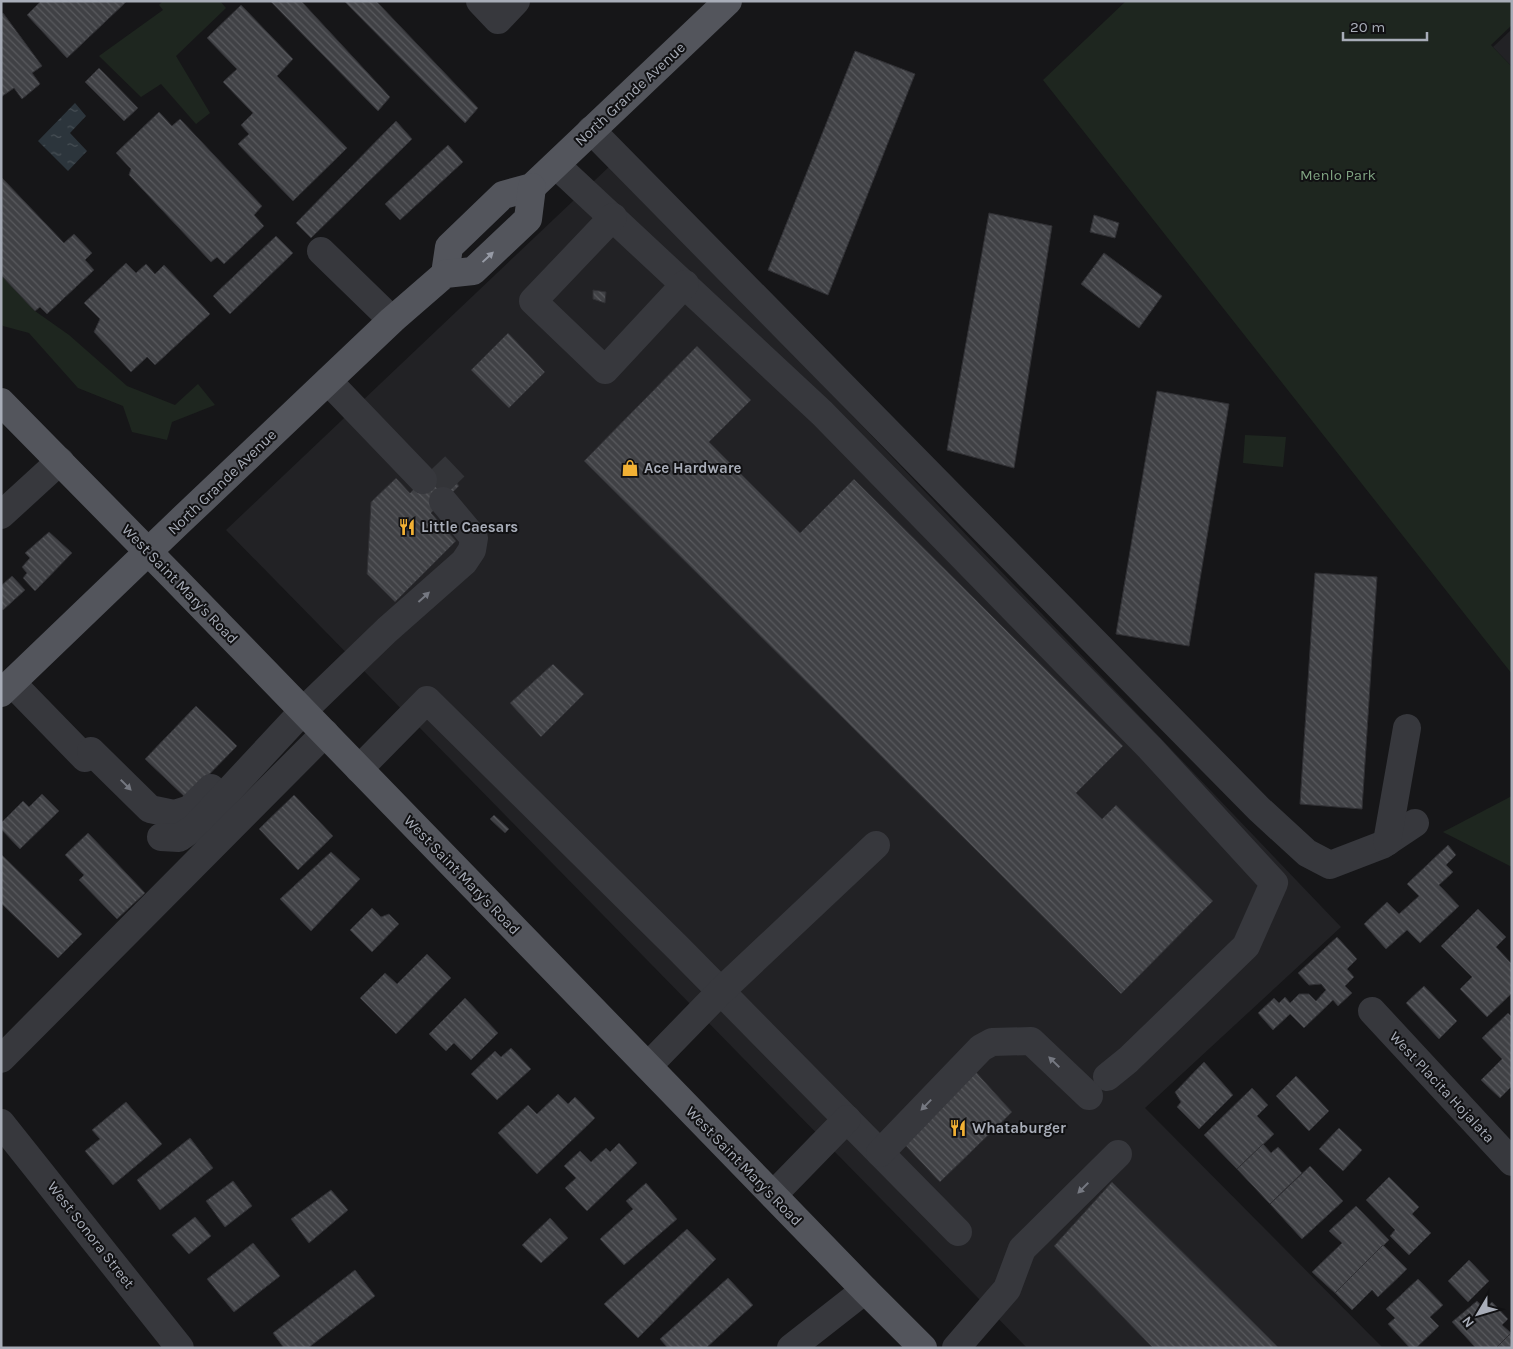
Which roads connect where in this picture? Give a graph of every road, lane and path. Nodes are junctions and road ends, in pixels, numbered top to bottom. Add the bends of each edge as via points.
1 (480, 1) edge
2 (516, 1) edge
3 (727, 1) edge
4 (591, 130) junction
5 (556, 165) junction
6 (613, 218) junction
7 (321, 251) dead end
8 (685, 284) junction
9 (392, 320) junction
10 (328, 380) junction
11 (5, 412) edge
12 (60, 461) junction
13 (429, 473) tunnel mouth
14 (450, 494) tunnel mouth
15 (1, 515) edge
16 (149, 552) junction
17 (6, 688) edge
18 (304, 711) junction
19 (1407, 728) dead end
20 (324, 733) junction
21 (262, 755) junction
22 (359, 769) junction
23 (1415, 823) dead end
24 (161, 837) dead end
25 (1387, 842) junction
26 (876, 845) dead end
27 (721, 991) junction
28 (1372, 1011) dead end
29 (1, 1059) edge
30 (648, 1066) junction
31 (1107, 1077) dead end
32 (1089, 1096) dead end
33 (848, 1119) junction
34 (1, 1123) edge
35 (880, 1153) junction
36 (1118, 1154) dead end
37 (1512, 1162) edge
38 (773, 1195) junction
39 (958, 1232) dead end
40 (865, 1290) junction
41 (180, 1348) edge
42 (791, 1348) edge
43 (923, 1348) edge
44 (956, 1348) edge

1 - 2 street via 498,20
3 - 4 main road, North Grande Avenue
4 - 5 main road, North Grande Avenue
4 - 25 street via 1258,809 1307,853 1330,865
5 - 6 street
5 - 9 main road, North Grande Avenue via 532,187 528,219 473,272 445,274
6 - 8 street
6 - 8 street via 533,301 604,370
7 - 9 street
8 - 31 street via 822,413 1150,748 1274,883 1246,946
9 - 10 main road, North Grande Avenue
10 - 13 street via 400,454
10 - 16 main road, North Grande Avenue
11 - 12 main road, West Saint Mary's Road
12 - 15 street
12 - 16 main road, West Saint Mary's Road
18 -> 14 street via 387,630 464,562 472,550 474,538
16 - 17 main road, North Grande Avenue
16 - 18 main road, West Saint Mary's Road
17 -> 21 street via 150,809 174,814 190,809 236,763
18 - 20 main road, West Saint Mary's Road
18 - 21 street
19 - 25 street
20 - 22 main road, West Saint Mary's Road
20 - 29 street
21 - 24 street via 195,827 179,838
22 - 27 street via 427,700
22 - 30 main road, West Saint Mary's Road
23 - 25 street
26 - 27 street
27 - 30 street
27 - 33 street
28 - 37 street, West Placita Hojalata
30 - 38 main road, West Saint Mary's Road
32 -> 35 street via 1031,1041 992,1042 981,1048
33 - 35 street
33 - 38 street
34 - 41 street, West Sonora Street
35 - 39 street
36 -> 44 street via 1022,1248 1007,1289
38 - 40 main road, West Saint Mary's Road
40 - 42 street
40 - 43 main road, West Saint Mary's Road

